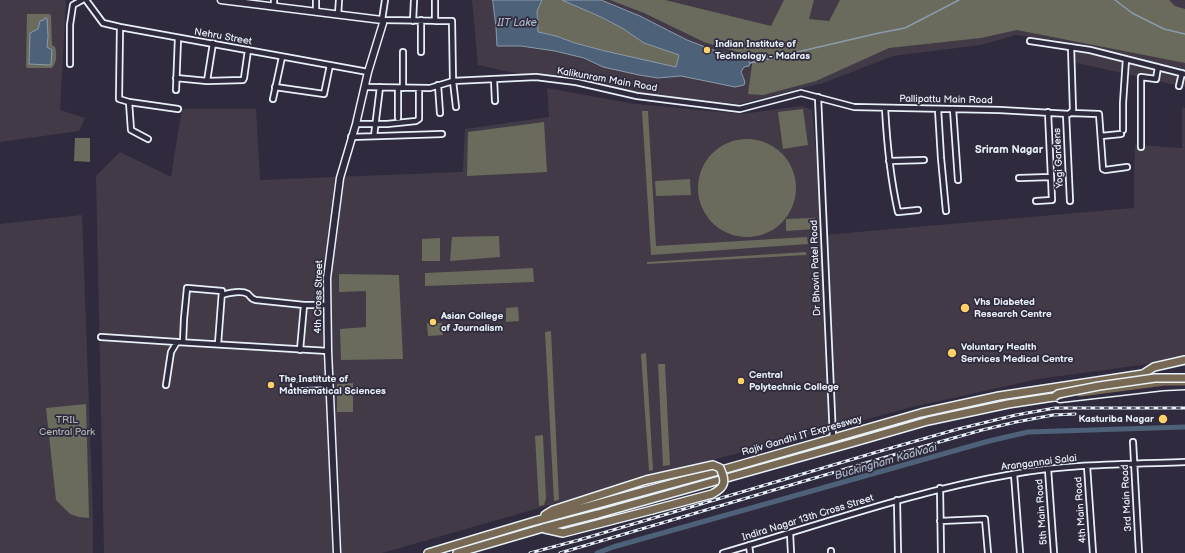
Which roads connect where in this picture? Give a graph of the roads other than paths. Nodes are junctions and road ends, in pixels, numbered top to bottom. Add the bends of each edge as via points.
1 (82, 0) edge
2 (86, 0) edge
3 (221, 0) edge
4 (316, 0) edge
5 (339, 0) edge
6 (384, 0) edge
7 (414, 0) edge
8 (435, 0) edge
9 (236, 1) edge
10 (274, 3) edge
11 (316, 12) junction
12 (338, 14) junction
13 (382, 20) junction
14 (421, 20) junction
15 (413, 21) junction
16 (435, 21) junction
17 (120, 27) junction
18 (178, 38) junction
19 (1030, 41) dead end
20 (213, 43) junction
21 (1071, 48) junction
22 (248, 50) junction
23 (403, 52) dead end
24 (421, 52) dead end
25 (282, 57) junction
26 (1126, 59) junction
27 (70, 64) dead end
28 (330, 65) junction
29 (1158, 67) junction
30 (368, 72) junction
31 (1183, 73) edge
32 (176, 78) junction
33 (494, 79) junction
34 (207, 81) junction
35 (453, 81) junction
36 (438, 85) junction
37 (1179, 86) dead end
38 (275, 87) junction
39 (365, 87) junction
40 (380, 87) junction
41 (401, 88) junction
42 (419, 88) junction
43 (176, 90) dead end
44 (818, 97) junction
45 (273, 99) dead end
46 (495, 101) dead end
47 (129, 102) junction
48 (456, 108) dead end
49 (885, 108) junction
50 (178, 109) dead end
51 (938, 109) junction
52 (952, 109) junction
53 (1048, 112) junction
54 (1072, 112) junction
55 (440, 114) dead end
56 (1066, 114) junction
57 (398, 118) dead end
58 (356, 124) junction
59 (375, 124) junction
60 (442, 134) dead end
61 (374, 136) junction
62 (1101, 136) junction
63 (352, 137) junction
64 (148, 140) dead end
65 (1141, 147) dead end
66 (924, 160) dead end
67 (889, 161) junction
68 (1127, 167) dead end
69 (1051, 177) junction
70 (1019, 178) dead end
71 (958, 180) dead end
72 (1036, 201) dead end
73 (1070, 201) dead end
74 (918, 210) dead end
75 (946, 211) dead end
76 (222, 295) junction
77 (304, 305) junction
78 (327, 305) junction
79 (101, 337) dead end
80 (177, 342) junction
81 (183, 342) junction
82 (218, 344) junction
83 (300, 350) junction
84 (328, 351) junction
85 (1185, 360) edge
86 (1168, 372) dead end
87 (1185, 378) edge
88 (1185, 382) edge
89 (330, 384) junction
90 (1164, 384) junction
91 (166, 385) dead end
92 (294, 385) dead end
93 (1185, 386) edge
94 (1054, 397) junction
95 (833, 438) junction
96 (1133, 442) dead end
97 (1185, 462) edge
98 (1135, 464) junction
99 (1086, 466) junction
100 (1048, 469) junction
101 (1014, 474) junction
102 (940, 488) junction
103 (897, 500) junction
104 (535, 521) junction
105 (940, 521) junction
106 (543, 528) junction
107 (790, 533) junction
108 (749, 546) junction
109 (337, 553) edge
110 (428, 553) edge
111 (457, 553) edge
112 (723, 553) edge
113 (750, 553) edge
114 (791, 553) edge
115 (898, 553) edge
116 (941, 553) edge
117 (988, 553) edge
118 (1020, 553) edge
119 (1054, 553) edge
120 (1093, 553) edge
121 (1139, 553) edge

1 - 27 street via 73,5
2 - 17 street, Nehru Street via 103,23
3 - 9 street
4 - 11 street
5 - 12 street
6 - 13 street, 4th Cross Street
7 - 15 street
8 - 16 street
9 - 10 street
10 - 11 street
11 - 12 street
12 - 13 street
13 - 15 street
13 - 30 street, 4th Cross Street
14 - 15 street
14 - 16 street
14 - 24 street
16 - 35 street via 452,21
17 - 18 street, Nehru Street
17 - 47 street via 119,99
18 - 20 street, Nehru Street
18 - 32 street
19 - 21 street
20 - 22 street, Nehru Street
20 - 34 street
21 - 26 street
21 - 54 street
22 - 25 street, Nehru Street
22 - 34 street via 243,80
23 - 41 street
25 - 28 street, Nehru Street
25 - 38 street
26 - 29 street
26 - 62 street via 1122,132
28 - 30 street, Nehru Street
28 - 38 street via 324,94
29 - 31 street
29 - 65 street via 1156,79 1141,77
30 - 39 street, 4th Cross Street
31 - 37 street
32 - 34 street
32 - 43 street
33 - 35 street, Kalikunram Main Road
33 - 44 street, Kalikunram Main Road via 536,77 576,82 637,96 740,109 801,93
33 - 46 street
35 - 36 street, Kalikunram Main Road
35 - 48 street
36 - 42 street, Kalikunram Main Road
36 - 55 street
38 - 45 street
39 - 40 street, Kalikunram Main Road
39 - 58 street, 4th Cross Street
40 - 41 street, Kalikunram Main Road
40 - 59 street
41 - 42 street, Kalikunram Main Road
41 - 57 street
42 - 59 street via 419,119
44 - 49 street, Pallipattu Main Road via 854,107
44 - 95 street, Dr Bhavin Patel Road
47 - 50 street
47 - 64 street via 131,130
49 - 51 street, Pallipattu Main Road
49 - 67 street
51 - 52 street, Pallipattu Main Road
51 - 75 street
52 - 53 street, Pallipattu Main Road
52 - 71 street
53 - 56 street, Pallipattu Main Road
53 - 69 street
54 - 56 street, Pallipattu Main Road
54 - 62 street, Pallipattu Main Road via 1098,114
56 - 73 street, Yogi Gardens
58 - 59 street
58 - 63 street, 4th Cross Street
59 - 61 street
60 - 61 street
61 - 63 street
62 - 68 street via 1104,169
63 - 78 street, 4th Cross Street via 340,178 328,270
66 - 67 street
67 - 74 street via 898,212
69 - 70 street
69 - 72 street via 1052,200
76 - 77 street via 241,293 248,294 256,300
76 - 81 street via 222,291 187,288
76 - 82 street
77 - 78 street
77 - 83 street
78 - 84 street, 4th Cross Street
79 - 80 street
80 - 81 street
80 - 91 street via 171,352
81 - 82 street
82 - 83 street
83 - 84 street
84 - 89 street, 4th Cross Street
85 - 95 main road, Rajiv Gandhi IT Expressway via 1154,367 1143,374 999,396 928,411
86 - 90 street
87 - 94 main road, bridge via 1155,378 1099,386
88 - 90 main road, Rajiv Gandhi IT Expressway
89 - 92 street
89 - 109 street, 4th Cross Street
90 - 93 street
90 - 94 main road, Rajiv Gandhi IT Expressway
94 - 106 main road, Rajiv Gandhi IT Expressway via 928,421
95 - 104 main road, Rajiv Gandhi IT Expressway
96 - 98 street, 3rd Main Road
97 - 98 street, Arangannai Salai
98 - 99 street, Arangannai Salai
98 - 121 street, 3rd Main Road
99 - 100 street, Arangannai Salai
99 - 120 street, 4th Main Road
100 - 101 street, Arangannai Salai
100 - 119 street, 5th Main Road
101 - 102 street, Arangannai Salai
101 - 118 street
102 - 103 street, Arangannai Salai
102 - 105 street
103 - 107 street, Indira Nagar 13th Cross Street
103 - 115 street
104 - 106 main road, bridge via 554,510 646,480 713,465 720,468 724,476 720,490 712,494 563,533
104 - 110 main road, Rajiv Gandhi IT Expressway
105 - 116 street
105 - 117 street via 986,520
106 - 111 main road, Rajiv Gandhi IT Expressway
107 - 108 street, Indira Nagar 13th Cross Street
107 - 114 street
108 - 112 street, Indira Nagar 13th Cross Street
108 - 113 street

